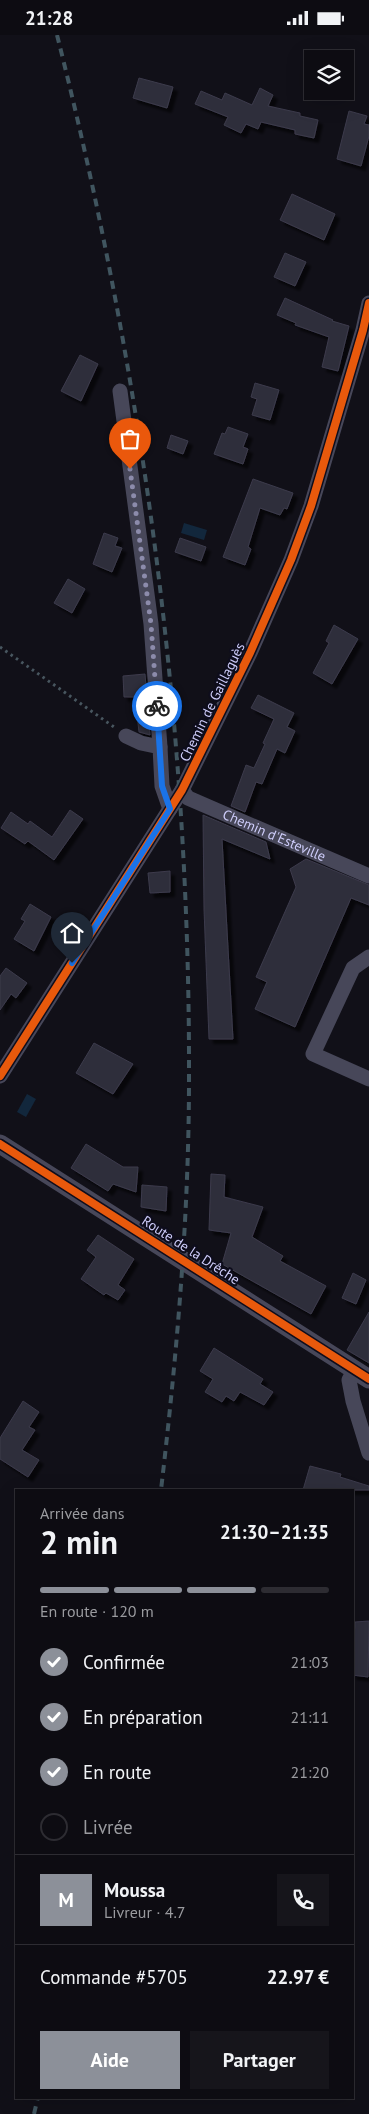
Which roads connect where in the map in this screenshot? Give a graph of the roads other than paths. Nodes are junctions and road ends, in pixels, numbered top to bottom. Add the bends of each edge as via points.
1 (369, 303) edge
2 (120, 391) dead end
3 (126, 736) road end
4 (160, 747) junction
5 (182, 790) junction
6 (170, 809) junction
7 (369, 876) edge
8 (369, 957) edge
9 (0, 1076) edge
10 (369, 1079) edge
11 (0, 1143) edge
12 (362, 1375) edge
13 (369, 1453) edge

1 - 5 street, Chemin de Gaillaguès via 304,524 250,653
2 - 4 street via 151,624
3 - 4 street
4 - 6 street via 162,786
5 - 6 street, Chemin de Gaillaguès
5 - 7 street, Chemin d'Esteville via 188,798
6 - 9 street, Chemin de Gaillaguès
8 - 10 street via 353,968 313,1054
11 - 12 street, Route de la Drêche
12 - 13 street via 349,1380

